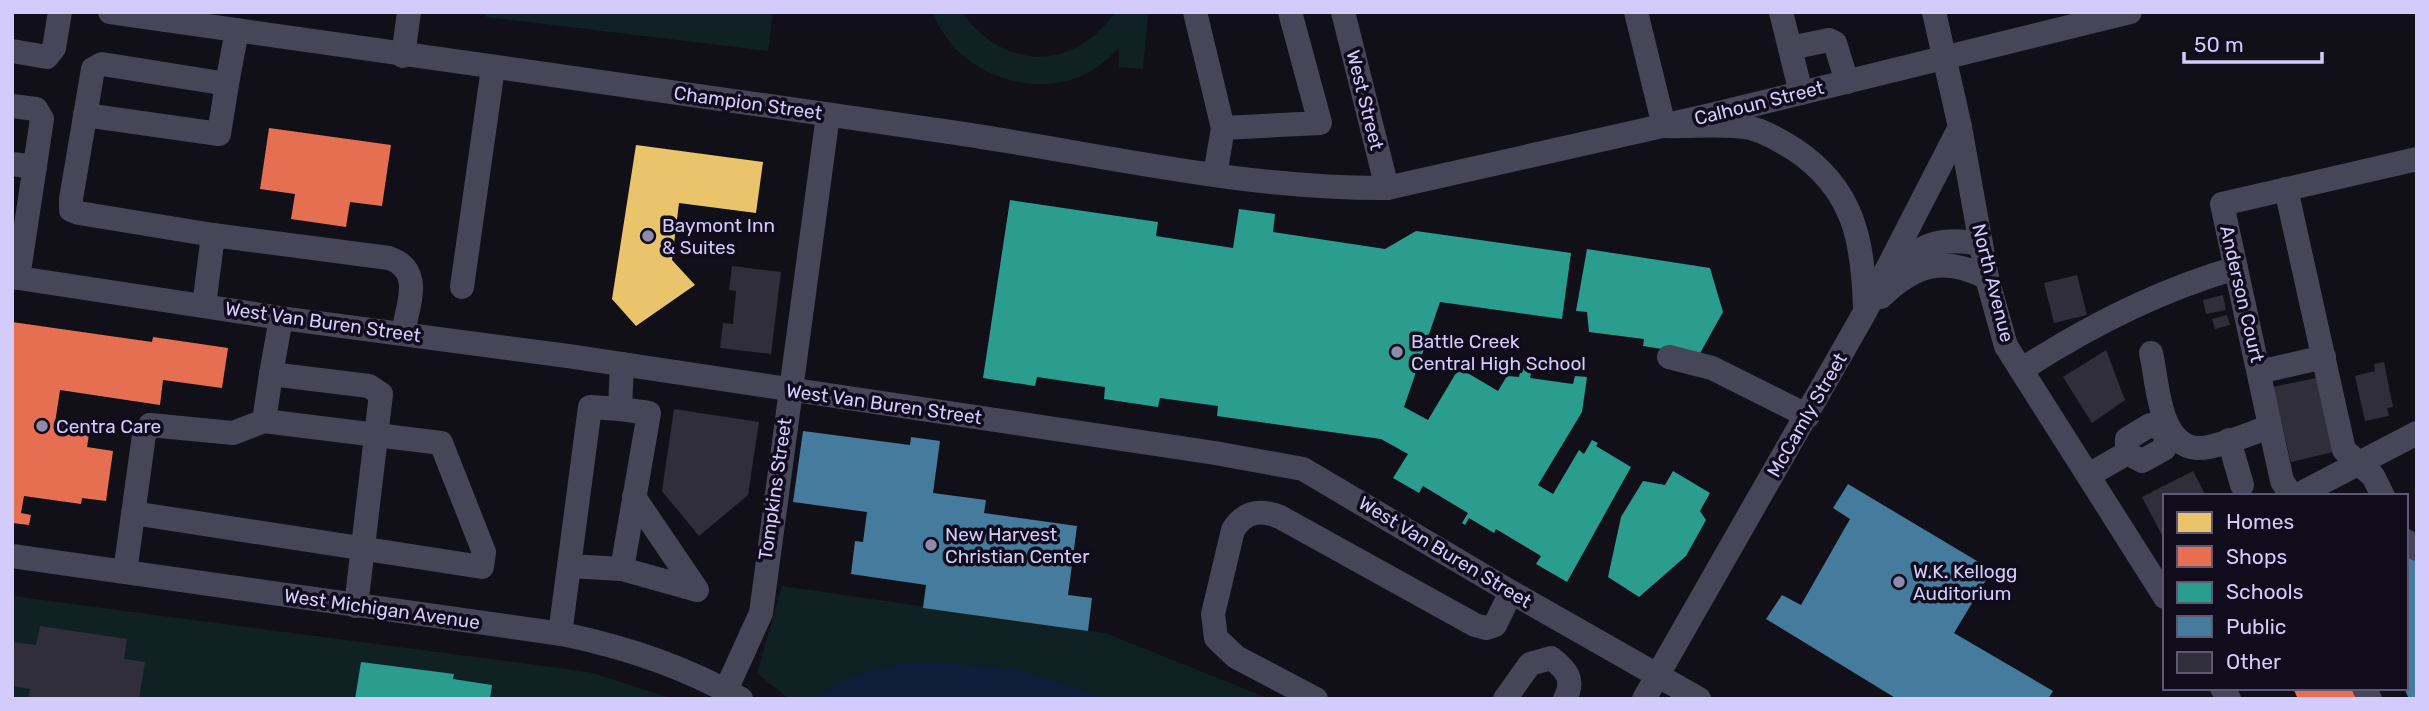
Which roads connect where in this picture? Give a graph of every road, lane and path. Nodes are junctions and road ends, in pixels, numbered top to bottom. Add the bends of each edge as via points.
1 (60, 12) edge
2 (110, 12) edge
3 (409, 12) edge
4 (1195, 12) edge
5 (1290, 12) edge
6 (1343, 12) edge
7 (1636, 12) edge
8 (1781, 12) edge
9 (1934, 12) edge
10 (2130, 12) edge
11 (234, 24) edge
12 (1790, 48) junction
13 (12, 51) edge
14 (403, 56) junction
15 (1945, 58) junction
16 (493, 68) junction
17 (1847, 82) junction
18 (227, 84) junction
19 (1801, 93) junction
20 (12, 106) edge
21 (828, 114) junction
22 (85, 115) junction
23 (1664, 126) junction
24 (1960, 127) junction
25 (1223, 128) junction
26 (2417, 159) edge
27 (24, 165) edge
28 (1215, 175) junction
29 (1387, 188) junction
30 (2287, 189) junction
31 (20, 217) edge
32 (213, 235) junction
33 (1981, 244) junction
34 (2236, 268) junction
35 (1903, 276) junction
36 (15, 278) edge
37 (1987, 278) junction
38 (462, 287) dead end
39 (204, 306) junction
40 (1865, 312) junction
41 (281, 318) junction
42 (403, 333) junction
43 (2151, 353) dead end
44 (1669, 357) dead end
45 (2324, 357) junction
46 (622, 365) junction
47 (2021, 370) junction
48 (2259, 372) junction
49 (271, 374) junction
50 (788, 390) junction
51 (620, 409) junction
52 (1808, 416) junction
53 (264, 421) junction
54 (2269, 427) junction
55 (2168, 430) junction
56 (2417, 433) edge
57 (376, 437) junction
58 (2229, 440) junction
59 (2357, 464) junction
60 (2089, 474) junction
61 (2242, 485) dead end
62 (2292, 494) edge
63 (2298, 494) edge
64 (2382, 494) edge
65 (634, 497) junction
66 (133, 513) junction
67 (363, 548) junction
68 (12, 556) edge
69 (569, 566) junction
70 (622, 569) junction
71 (2157, 569) edge
72 (125, 572) junction
73 (2163, 590) edge
74 (1511, 592) junction
75 (356, 606) junction
76 (1572, 626) junction
77 (560, 634) junction
78 (1551, 658) junction
79 (1658, 674) junction
80 (733, 695) edge
81 (1317, 699) edge
82 (1505, 699) edge
83 (1564, 699) edge
84 (1644, 699) edge
85 (1699, 699) edge

1 - 13 street via 54,48 47,57
2 - 11 street, Champion Street
3 - 14 street
4 - 25 street
5 - 25 street via 1320,123
6 - 29 street, West Street
7 - 23 street
8 - 12 street
9 - 15 street, North Avenue
10 - 15 street, Calhoun Street
11 - 14 street, Champion Street
11 - 18 street
12 - 17 street via 1829,40 1835,43
12 - 19 street
14 - 16 street, Champion Street
15 - 17 street, Calhoun Street
15 - 24 street, North Avenue
16 - 21 street, Champion Street
16 - 38 street
17 - 19 street, Calhoun Street
18 - 22 street via 102,64 93,69
18 - 22 street via 219,134
19 - 23 street, Calhoun Street
20 - 27 street via 36,109 42,119
21 - 28 street, Champion Street
21 - 50 street, Tompkins Street
22 - 32 street via 71,210
23 - 29 street, Calhoun Street
23 - 40 street via 1750,128 1819,166 1846,201 1856,230 1864,265
24 - 33 street, North Avenue
24 - 40 street, McCamly Street
25 - 28 street
26 - 30 street, Anderson Court
27 - 31 street
28 - 29 street, Champion Street
30 - 34 street, Anderson Court via 2222,204
30 - 45 street
31 - 36 street
32 - 39 street
32 - 42 street via 402,263 411,278
33 - 35 street via 1942,240 1912,258
33 - 37 street, North Avenue
34 - 47 street via 2205,277 2076,334
34 - 48 street, Anderson Court
35 - 37 street via 1943,263 1969,268
35 - 40 street
36 - 39 street, West Van Buren Street
37 - 47 street, North Avenue via 2006,346
39 - 41 street, West Van Buren Street
40 - 52 street, McCamly Street
41 - 42 street, West Van Buren Street
41 - 49 street
42 - 46 street, West Van Buren Street
43 - 55 street
44 - 52 street via 1712,368
45 - 48 street
45 - 59 street via 2344,450
46 - 50 street, West Van Buren Street
46 - 51 street
47 - 60 street, North Avenue
48 - 54 street, Anderson Court
49 - 53 street
49 - 57 street via 369,386 381,394
50 - 74 street, West Van Buren Street via 1303,469
50 - 80 street, Tompkins Street via 761,613
51 - 65 street via 649,413
51 - 69 street via 590,407
52 - 79 street, McCamly Street
53 - 57 street
53 - 66 street via 233,433 150,425 144,435
54 - 58 street
54 - 62 street, Anderson Court via 2282,481
55 - 58 street via 2181,444 2199,448
55 - 60 street via 2150,425 2127,439 2127,453
56 - 59 street
57 - 67 street
57 - 67 street via 441,443 484,552 482,567
58 - 61 street
59 - 63 street
59 - 64 street via 2373,476
60 - 71 street, North Avenue
65 - 70 street
65 - 70 street via 697,590
66 - 67 street
66 - 72 street
67 - 75 street
68 - 72 street, West Michigan Avenue
69 - 70 street
69 - 77 street
71 - 73 street, North Avenue
72 - 75 street, West Michigan Avenue
74 - 76 street, West Van Buren Street
74 - 81 street via 1495,625 1475,625 1280,517 1254,512 1241,518 1233,530 1213,614 1216,638 1236,657
75 - 77 street, West Michigan Avenue
76 - 78 street
76 - 79 street, West Van Buren Street
77 - 80 street, West Michigan Avenue via 644,654
78 - 82 street via 1530,664
78 - 83 street via 1569,676 1571,685
79 - 84 street, McCamly Street
79 - 85 street, West Van Buren Street

